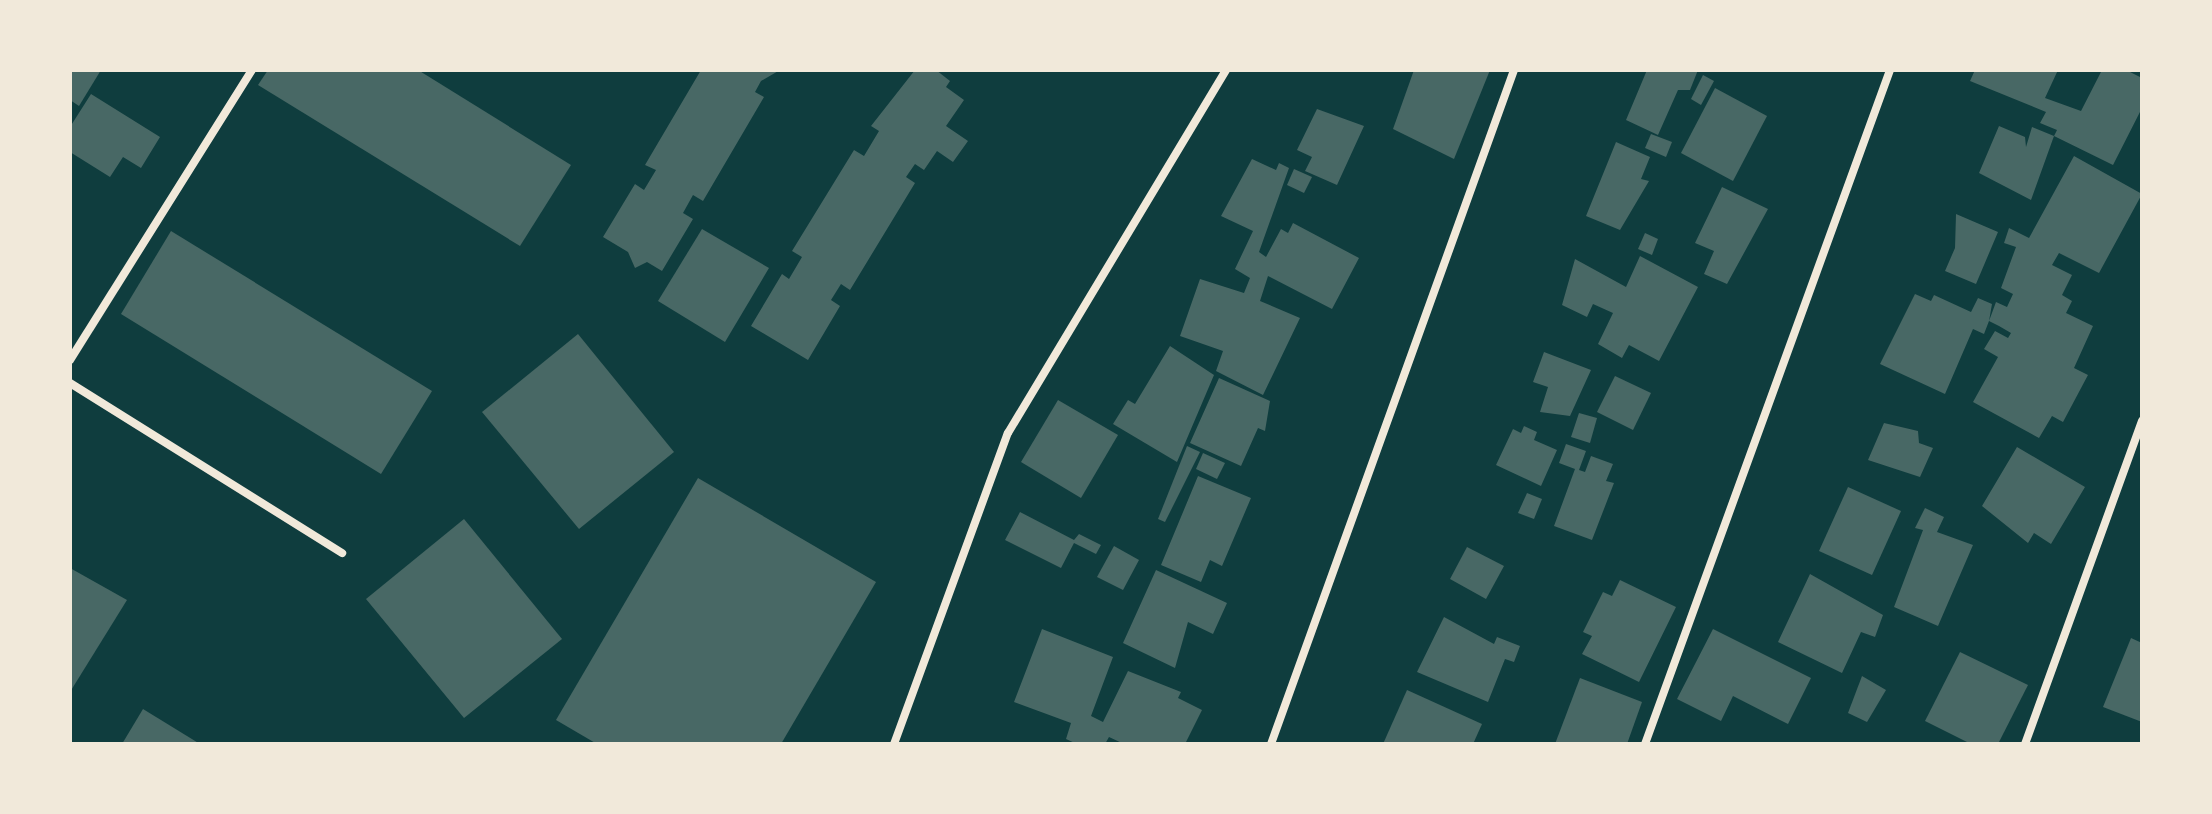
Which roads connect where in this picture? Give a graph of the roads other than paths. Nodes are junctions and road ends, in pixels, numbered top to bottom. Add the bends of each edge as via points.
1 (252, 70) edge
2 (1226, 70) edge
3 (1514, 70) edge
4 (1890, 70) edge
5 (70, 360) edge
6 (70, 383) edge
7 (2142, 421) edge
8 (342, 553) dead end
9 (894, 744) edge
10 (1271, 744) edge
11 (1645, 744) edge
12 (2025, 744) edge

1 - 5 lane
2 - 9 lane via 1008,433
3 - 10 lane
4 - 11 lane
6 - 8 lane
7 - 12 lane

